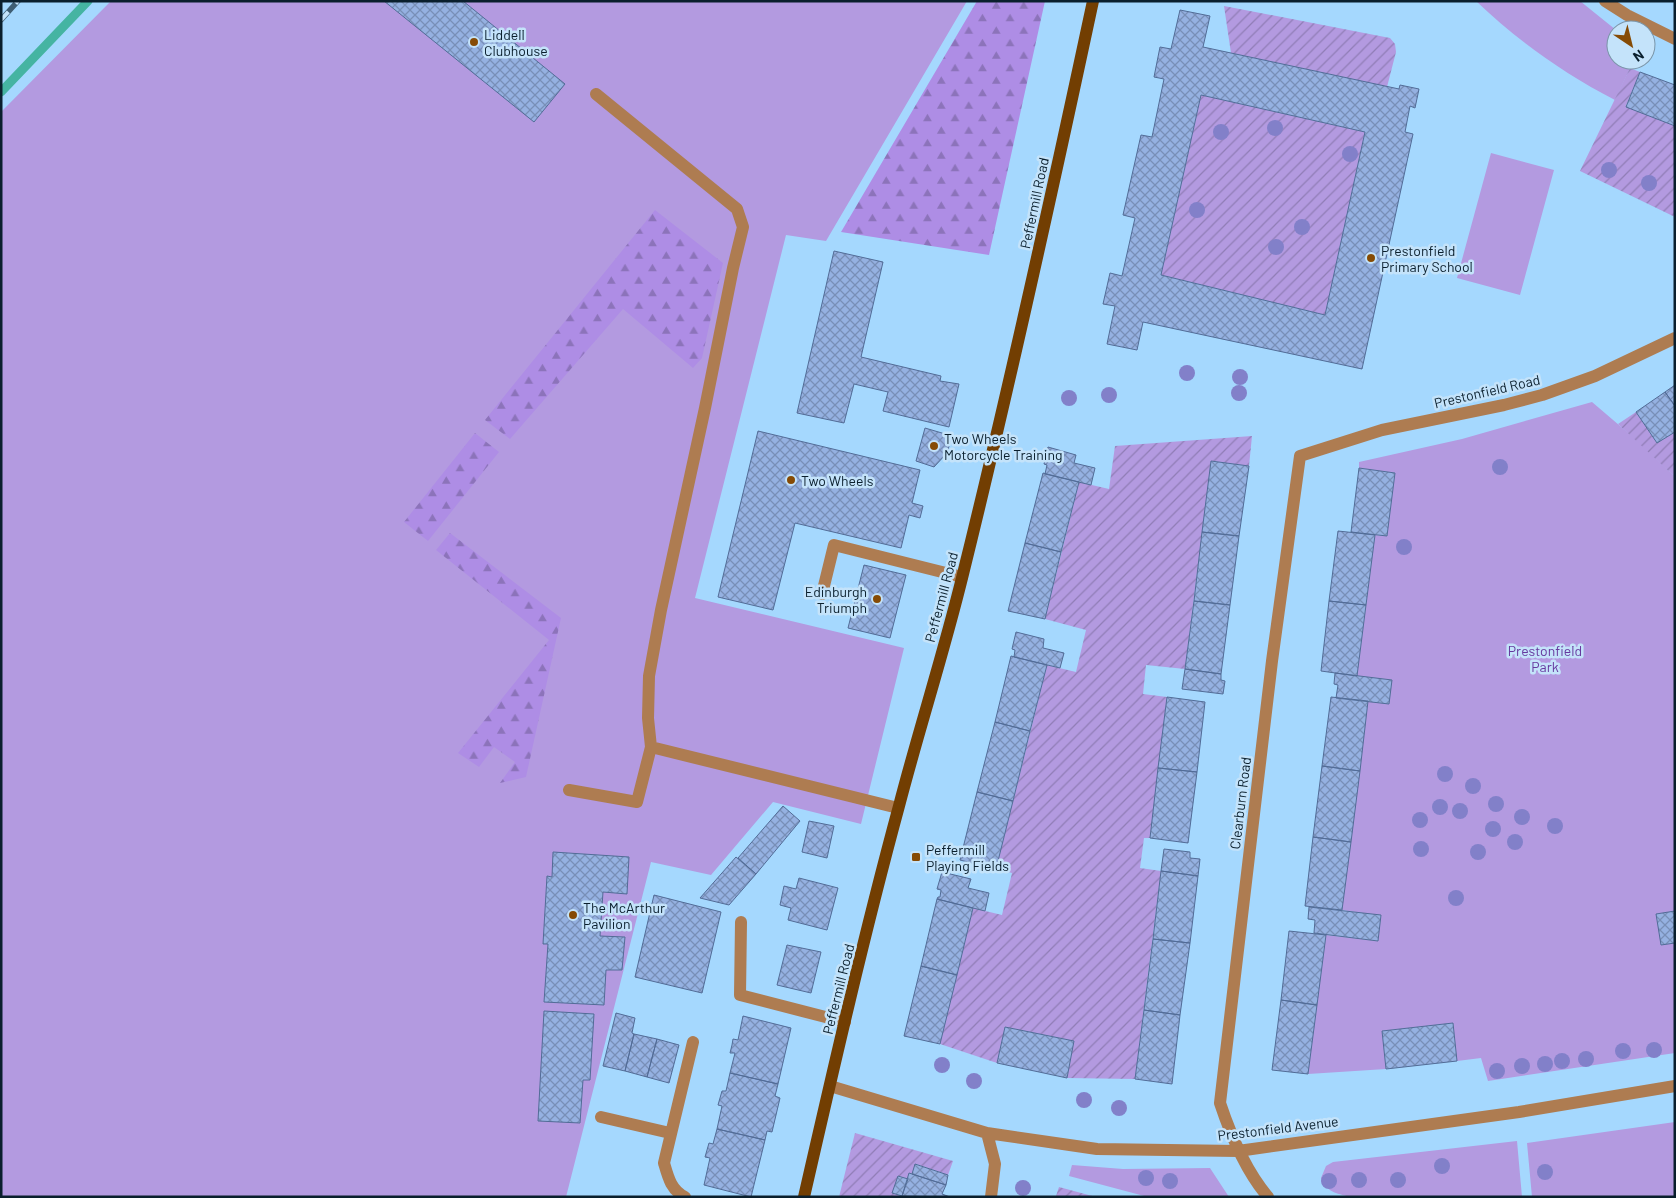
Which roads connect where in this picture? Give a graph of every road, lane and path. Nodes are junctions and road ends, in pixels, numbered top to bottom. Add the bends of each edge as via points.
1 (1093, 1) edge
2 (1605, 1) edge
3 (1675, 39) edge
4 (596, 94) dead end
5 (1675, 338) edge
6 (1300, 456) joint
7 (962, 576) junction
8 (822, 594) dead end
9 (651, 747) junction
10 (569, 790) dead end
11 (898, 808) junction
12 (741, 922) dead end
13 (845, 1022) junction
14 (693, 1042) dead end
15 (830, 1086) junction
16 (1675, 1086) edge
17 (601, 1117) dead end
18 (987, 1133) junction
19 (670, 1134) junction
20 (1238, 1151) junction
21 (685, 1197) edge
22 (804, 1197) edge
23 (991, 1197) edge
24 (1268, 1197) edge

1 - 7 main road, Peffermill Road via 1043,234
2 - 3 street
4 - 9 street via 737,209 744,227 651,666 648,718
5 - 6 street, Prestonfield Road via 1595,376 1542,395 1382,430
6 - 20 street, Clearburn Road via 1272,661 1220,1102
7 - 8 street via 834,545
7 - 11 main road, Peffermill Road
9 - 10 street via 637,802
9 - 11 street
11 - 13 main road, Peffermill Road
12 - 13 street via 740,995
13 - 15 main road, Peffermill Road
14 - 19 street
15 - 18 street, Prestonfield Avenue
15 - 22 main road, Peffermill Road
16 - 20 street, Prestonfield Avenue via 1519,1112
17 - 19 street
18 - 20 street, Prestonfield Avenue via 1097,1149
18 - 23 street via 995,1164
19 - 21 street via 664,1163 677,1193
20 - 24 street, Clearburn Road

